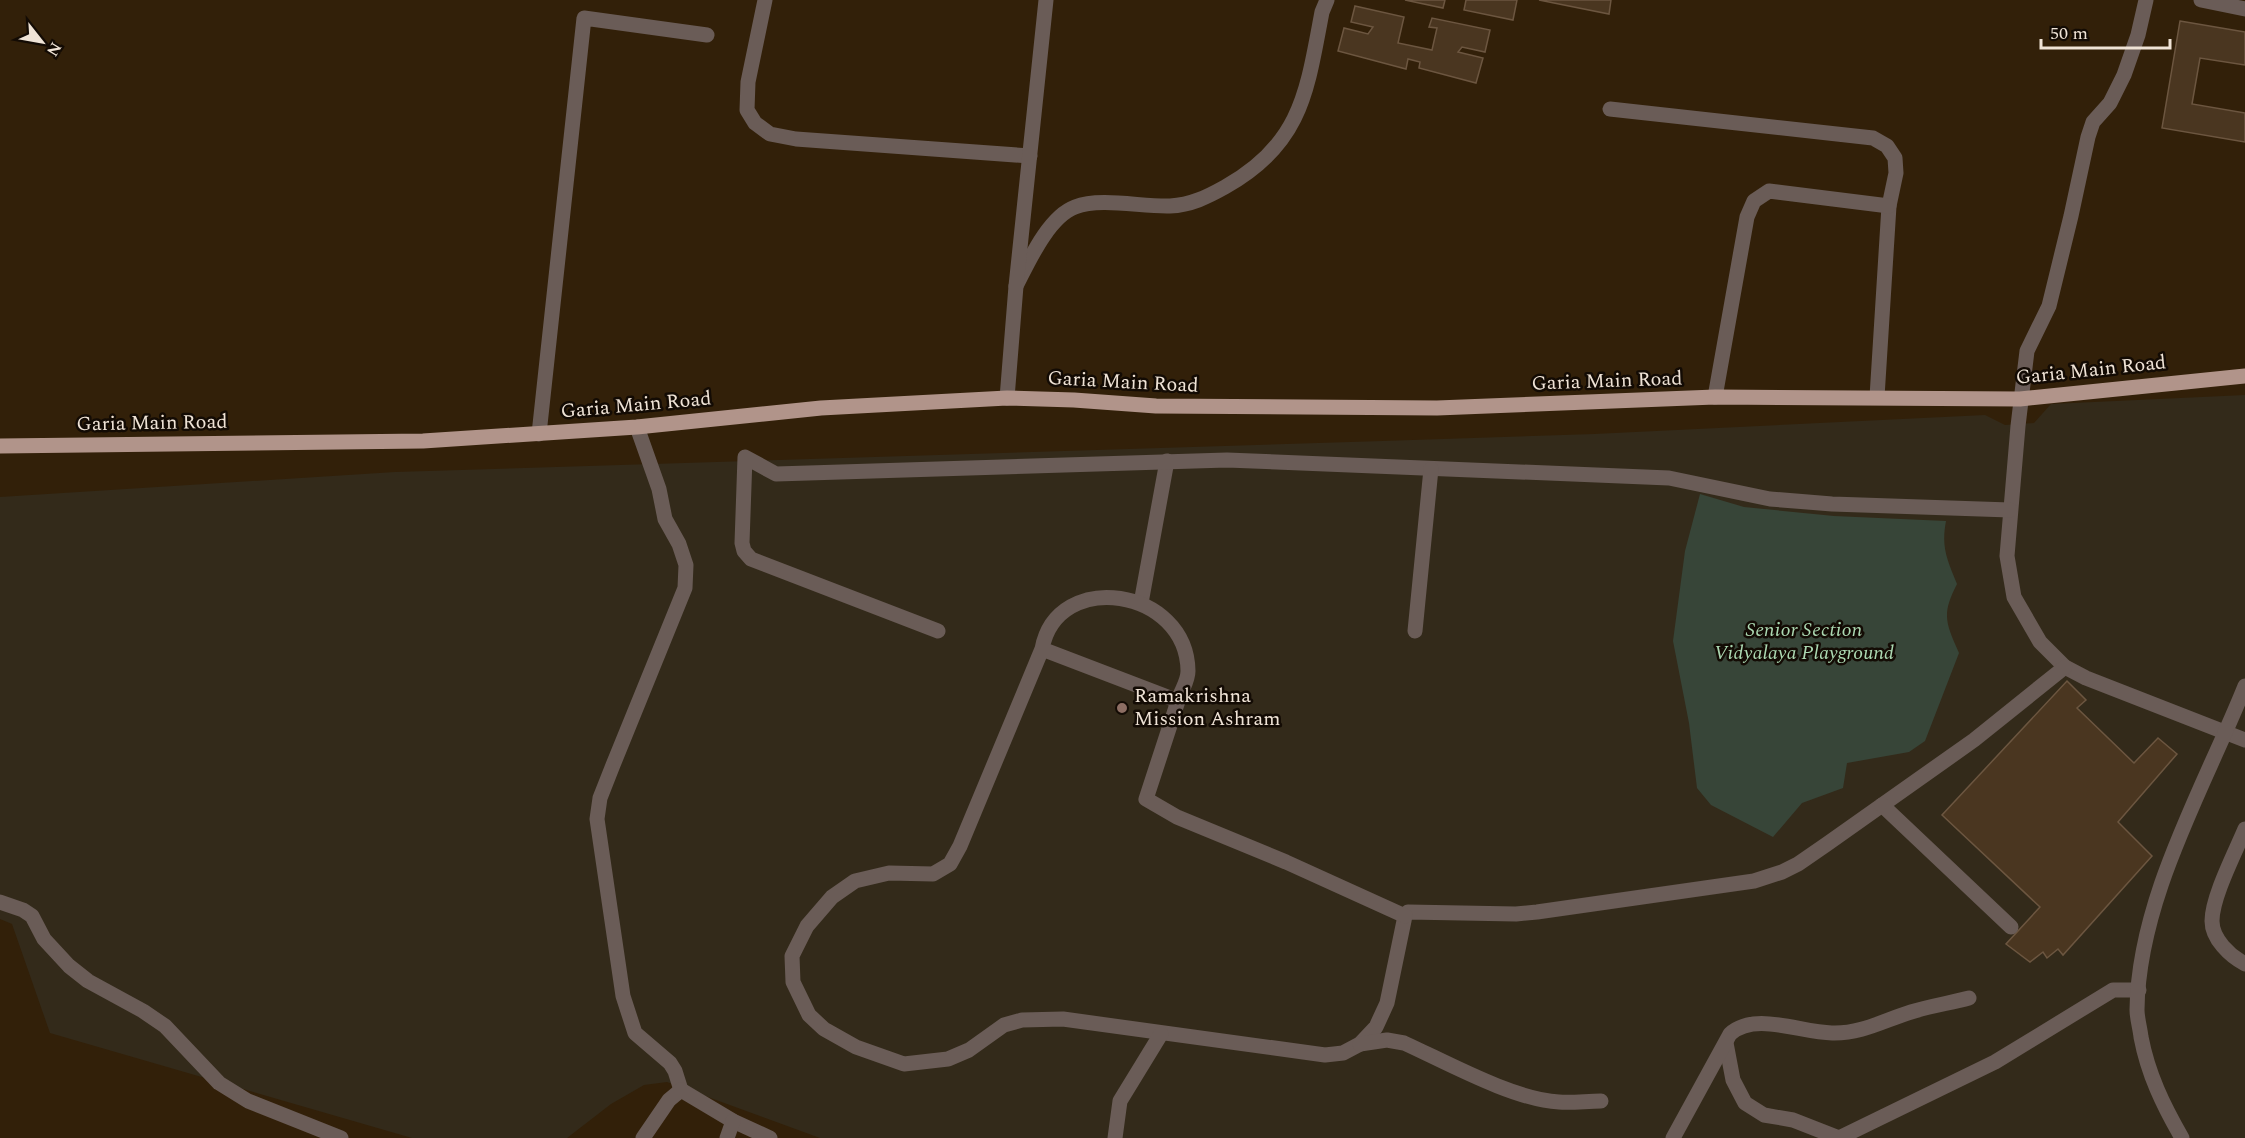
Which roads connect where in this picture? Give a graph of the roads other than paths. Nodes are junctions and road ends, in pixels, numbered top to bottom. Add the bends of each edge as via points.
1 (765, 0) edge
2 (1046, 0) edge
3 (1327, 0) edge
4 (2146, 0) edge
5 (2201, 0) edge
6 (2245, 9) edge
7 (707, 35) dead end
8 (1610, 109) dead end
9 (1029, 156) junction
10 (1889, 206) junction
11 (1016, 286) junction
12 (2245, 376) edge
13 (1715, 397) junction
14 (1877, 397) junction
15 (1007, 398) junction
16 (2020, 399) junction
17 (637, 427) junction
18 (539, 434) junction
19 (0, 446) edge
20 (1167, 461) junction
21 (1431, 469) junction
22 (2010, 510) junction
23 (1142, 603) junction
24 (938, 631) dead end
25 (1415, 631) dead end
26 (1042, 649) junction
27 (2065, 667) junction
28 (2245, 686) edge
29 (1178, 701) junction
30 (2226, 732) junction
31 (2245, 740) edge
32 (1882, 805) junction
33 (2245, 829) edge
34 (0, 902) edge
35 (1405, 916) junction
36 (2011, 927) dead end
37 (2245, 964) edge
38 (2139, 990) junction
39 (1969, 998) dead end
40 (1161, 1034) junction
41 (1726, 1043) junction
42 (1360, 1044) junction
43 (681, 1090) junction
44 (1601, 1101) dead end
45 (733, 1122) junction
46 (341, 1138) edge
47 (643, 1138) edge
48 (727, 1138) edge
49 (770, 1138) edge
50 (1115, 1138) edge
51 (1673, 1138) edge
52 (1839, 1138) edge
53 (2181, 1138) edge

1 - 9 street via 748,82 747,110 755,123 770,134
2 - 9 street
3 - 11 street via 1302,103 1288,131 1265,158 1235,181 1188,204 1074,207 1039,243
4 - 16 street via 2124,75 2110,103 2093,122 2088,137 2049,306 2027,351
5 - 6 street
7 - 18 street via 584,18
8 - 10 street via 1873,138 1887,146 1895,158
9 - 11 street
10 - 13 street via 1769,191 1754,201 1747,217
10 - 14 street
11 - 15 street
12 - 16 main road, Garia Main Road
13 - 14 main road, Garia Main Road
13 - 15 main road, Garia Main Road via 1437,408 1156,406
14 - 16 main road, Garia Main Road
15 - 17 main road, Garia Main Road via 821,408
16 - 22 street
17 - 18 main road, Garia Main Road
17 - 43 street via 665,519 686,565 685,588 600,798 597,819 629,1018 635,1033 670,1063
18 - 19 main road, Garia Main Road via 423,441
20 - 21 street
20 - 23 street
20 - 24 street via 776,474 745,457 742,543 751,560
21 - 22 street via 1669,478 1770,499
21 - 25 street
22 - 27 street via 2007,556 2014,597 2040,642
23 - 26 street via 1124,598 1088,599 1055,619
23 - 29 street via 1155,610 1175,631 1186,654 1188,672
26 - 29 street
26 - 40 street via 950,864 933,874 889,873 855,881 832,897 807,926 792,956 793,982 809,1015 824,1029 856,1047 904,1064 948,1059 969,1050 1004,1025 1022,1020 1063,1019
27 - 30 street
27 - 32 street via 1974,740
28 - 30 street
29 - 35 street via 1146,799 1178,817
30 - 31 street
30 - 38 street via 2175,846 2146,937
32 - 35 street via 1798,864 1754,882 1516,914 1413,911
32 - 36 street
33 - 37 street via 2215,904 2212,923 2217,938
34 - 46 street via 32,916 44,939 69,966 165,1026 219,1083 248,1101
35 - 42 street via 1387,1003 1376,1027
38 - 52 street via 2113,990 1995,1062
38 - 53 street via 2136,1011 2147,1065
39 - 41 street via 1851,1032 1832,1034 1747,1024 1738,1027
40 - 42 street via 1325,1055 1343,1053
40 - 50 street via 1120,1101
41 - 51 street
41 - 52 street via 1733,1080 1746,1103 1764,1115 1793,1120
42 - 44 street via 1387,1040 1404,1043 1529,1096 1558,1102
43 - 45 street
43 - 47 street via 669,1100
45 - 48 street
45 - 49 street

